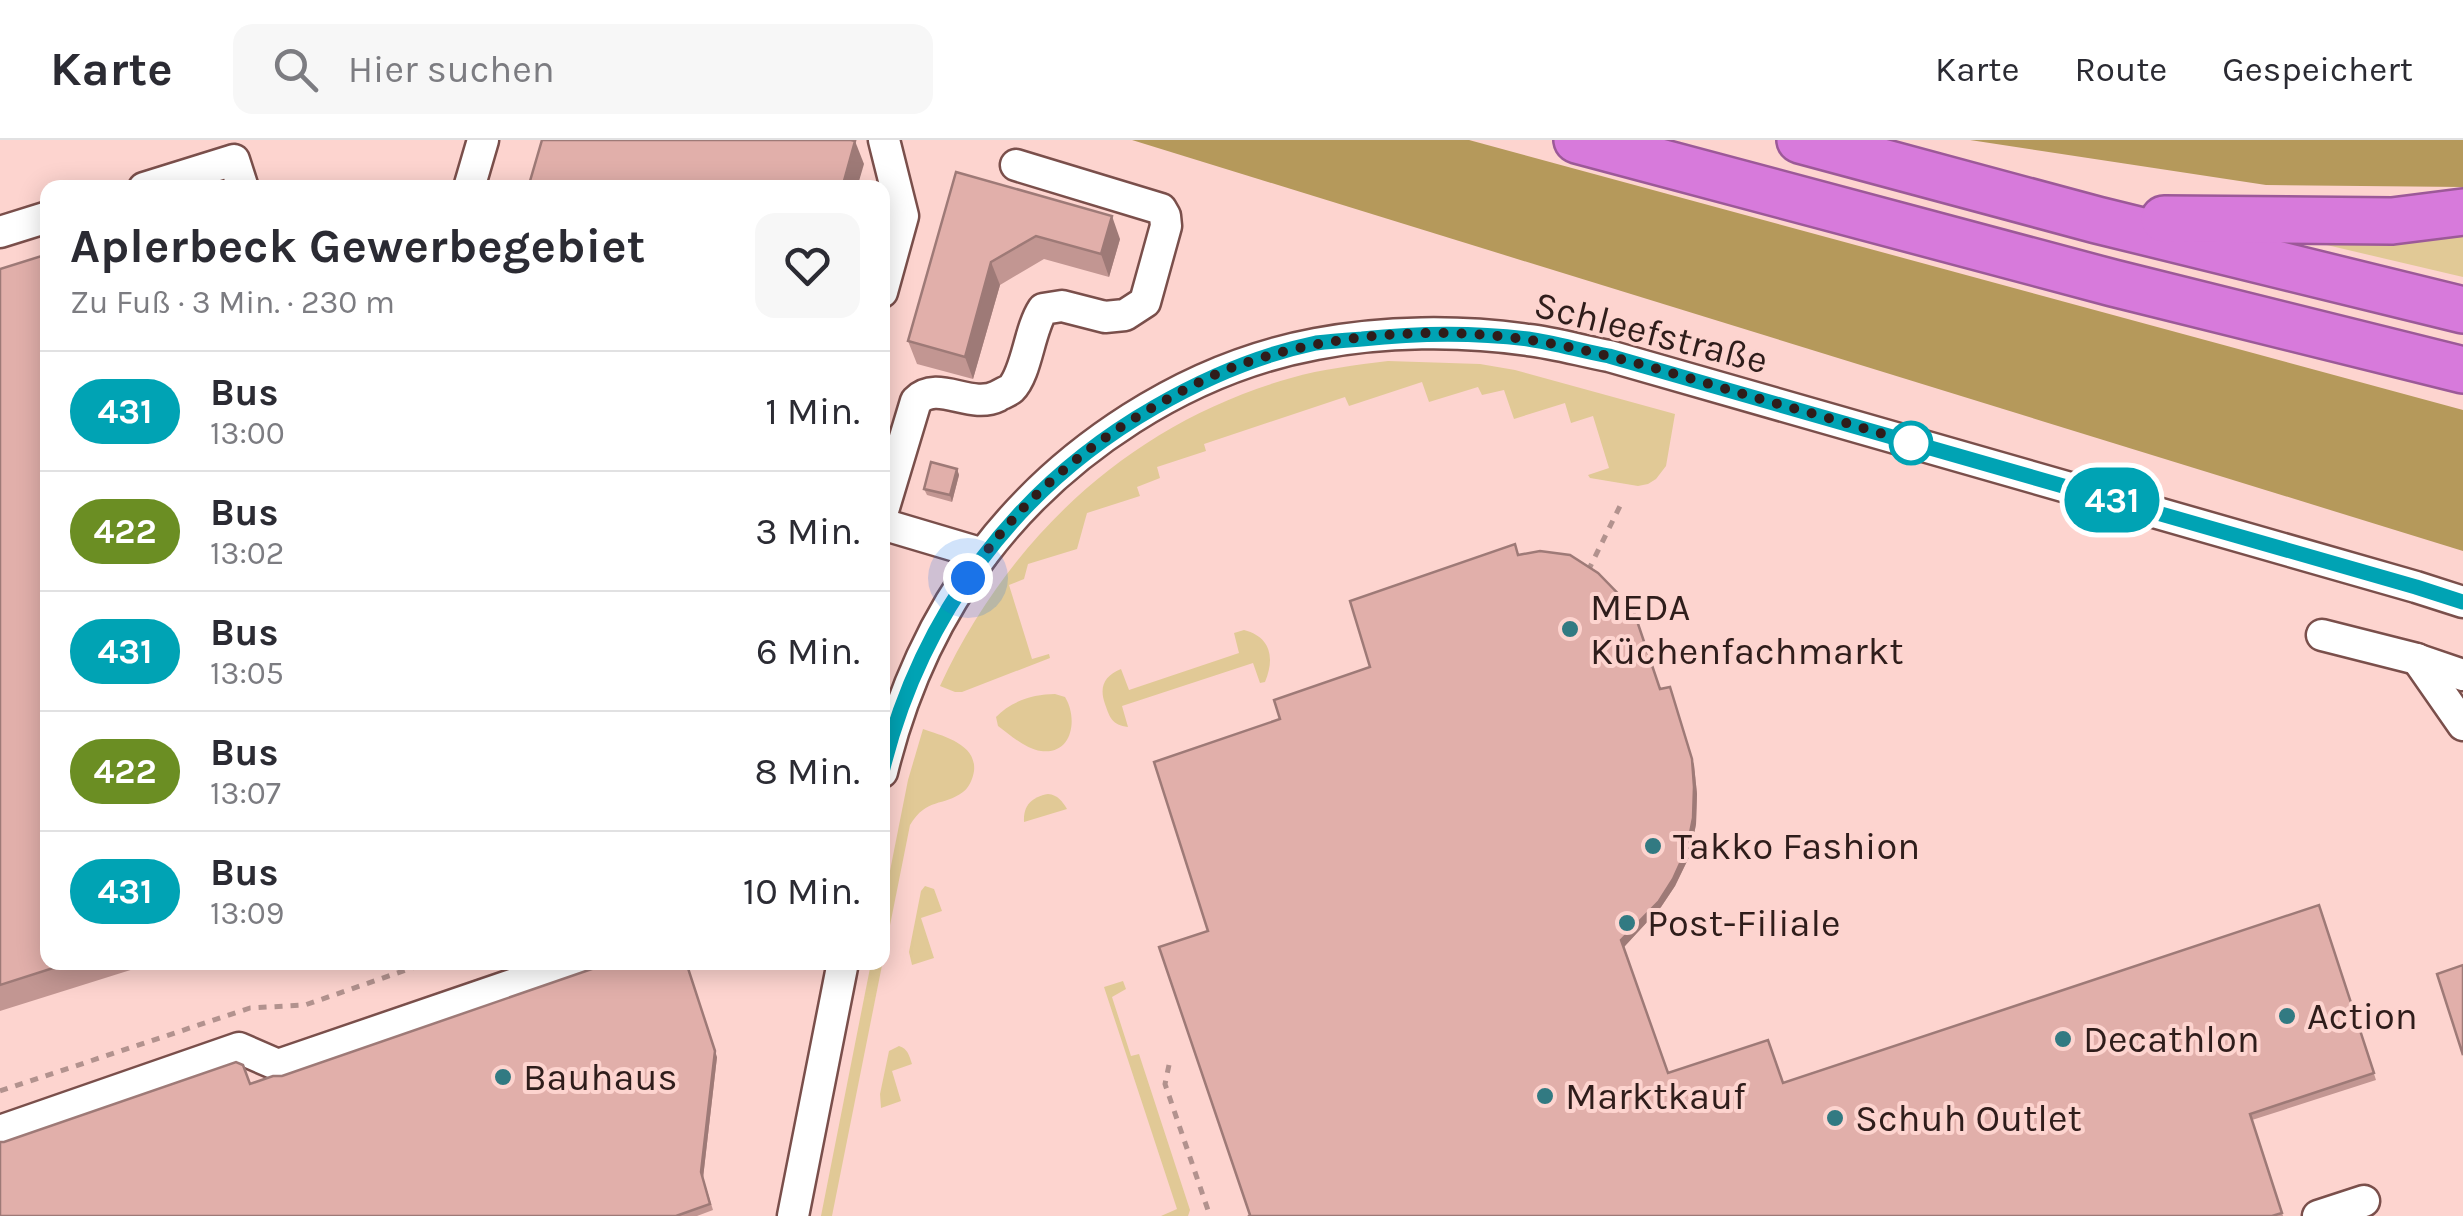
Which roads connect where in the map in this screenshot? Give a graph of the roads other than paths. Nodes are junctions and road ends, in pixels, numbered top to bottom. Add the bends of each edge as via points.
1 (483, 140) edge
2 (884, 140) edge
3 (1577, 140) edge
4 (1800, 140) edge
5 (1016, 166) dead end
6 (170, 180) edge
7 (240, 180) edge
8 (471, 180) edge
9 (2463, 212) edge
10 (40, 220) edge
11 (2097, 220) junction
12 (0, 232) edge
13 (890, 264) edge
14 (2463, 310) edge
15 (2463, 370) edge
16 (890, 487) edge
17 (890, 526) edge
18 (983, 554) junction
19 (2463, 602) edge
20 (2322, 635) dead end
21 (2417, 659) junction
22 (2463, 675) edge
23 (2463, 724) edge
24 (890, 740) edge
25 (555, 970) edge
26 (841, 970) edge
27 (0, 1131) edge
28 (2364, 1201) dead end
29 (793, 1216) edge
30 (2318, 1216) edge

1 - 8 street
2 - 13 street via 904,216
3 - 15 highway
4 - 11 highway
5 - 16 street via 1162,209 1166,226 1145,302 1125,316 1105,318 1062,306 1043,309 1011,390 973,401 924,393
6 - 7 street via 234,160
9 - 11 highway via 2392,221
10 - 12 street
11 - 14 highway
17 - 18 street
18 - 19 street, Schleefstraße via 1090,448 1230,368 1317,343 1417,333 1484,335 1609,356
18 - 24 street, Schleefstraße via 945,614
20 - 21 street
21 - 22 street
21 - 23 street
25 - 27 street via 278,1064 239,1048
26 - 29 street
28 - 30 street

